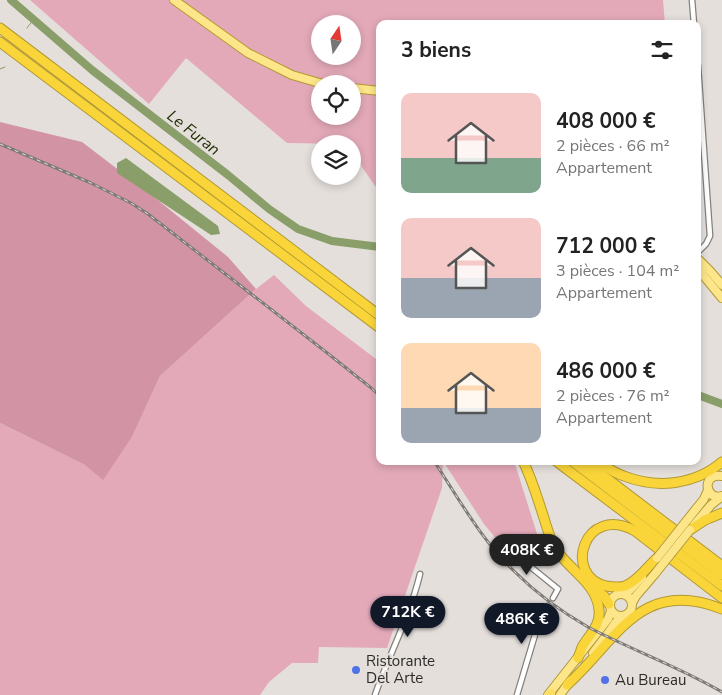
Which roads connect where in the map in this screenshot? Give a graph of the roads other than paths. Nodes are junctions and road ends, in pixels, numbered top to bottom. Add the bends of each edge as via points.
1 (174, 0) edge
2 (692, 0) edge
3 (694, 20) edge
4 (0, 28) edge
5 (0, 42) edge
6 (311, 81) edge
7 (361, 89) edge
8 (376, 91) edge
9 (701, 108) edge
10 (701, 249) edge
11 (701, 262) edge
12 (701, 271) edge
13 (718, 285) edge
14 (722, 298) edge
15 (376, 313) edge
16 (376, 325) edge
17 (722, 462) edge
18 (525, 465) edge
19 (561, 465) edge
20 (577, 465) edge
21 (589, 465) edge
22 (604, 465) edge
23 (721, 474) edge
24 (708, 490) junction
25 (721, 496) edge
26 (722, 513) edge
27 (687, 527) junction
28 (511, 551) dead end
29 (657, 558) junction
30 (722, 566) edge
31 (420, 574) dead end
32 (722, 575) edge
33 (590, 586) junction
34 (722, 586) edge
35 (624, 594) junction
36 (553, 598) dead end
37 (722, 598) edge
38 (632, 603) junction
39 (548, 606) dead end
40 (610, 607) junction
41 (722, 608) edge
42 (624, 616) junction
43 (578, 658) junction
44 (568, 685) junction
45 (549, 694) edge
46 (375, 695) edge
47 (518, 695) edge
48 (560, 695) edge

1 - 6 main road via 248,53 292,75
2 - 3 street
4 - 15 highway
5 - 16 highway
7 - 8 main road
9 - 10 street via 710,236
11 - 13 main road
12 - 13 main road
13 - 14 main road
17 - 22 highway via 694,479 660,484 623,476
18 - 33 highway via 556,550
19 - 34 highway
20 - 32 highway
21 - 30 highway
23 - 24 main road via 710,479
24 - 25 main road via 712,495
24 - 27 main road
25 - 27 main road
26 - 27 highway
27 - 29 main road, bridge
27 - 38 main road, bridge
28 - 36 street via 558,589
29 - 35 main road via 638,583
29 - 37 highway via 634,580 624,586 613,587 592,579 586,571 582,554 590,534 599,528 618,524 627,526
31 - 46 street
33 - 40 highway via 604,596
33 - 43 highway via 600,611 597,624
35 - 38 main road
35 - 40 main road via 614,596
38 - 42 main road via 630,612
39 - 47 street via 540,618
40 - 42 main road via 616,615
40 - 43 main road via 608,619
41 - 44 highway via 692,600 649,607 631,618
42 - 44 main road
43 - 45 main road
44 - 48 main road

